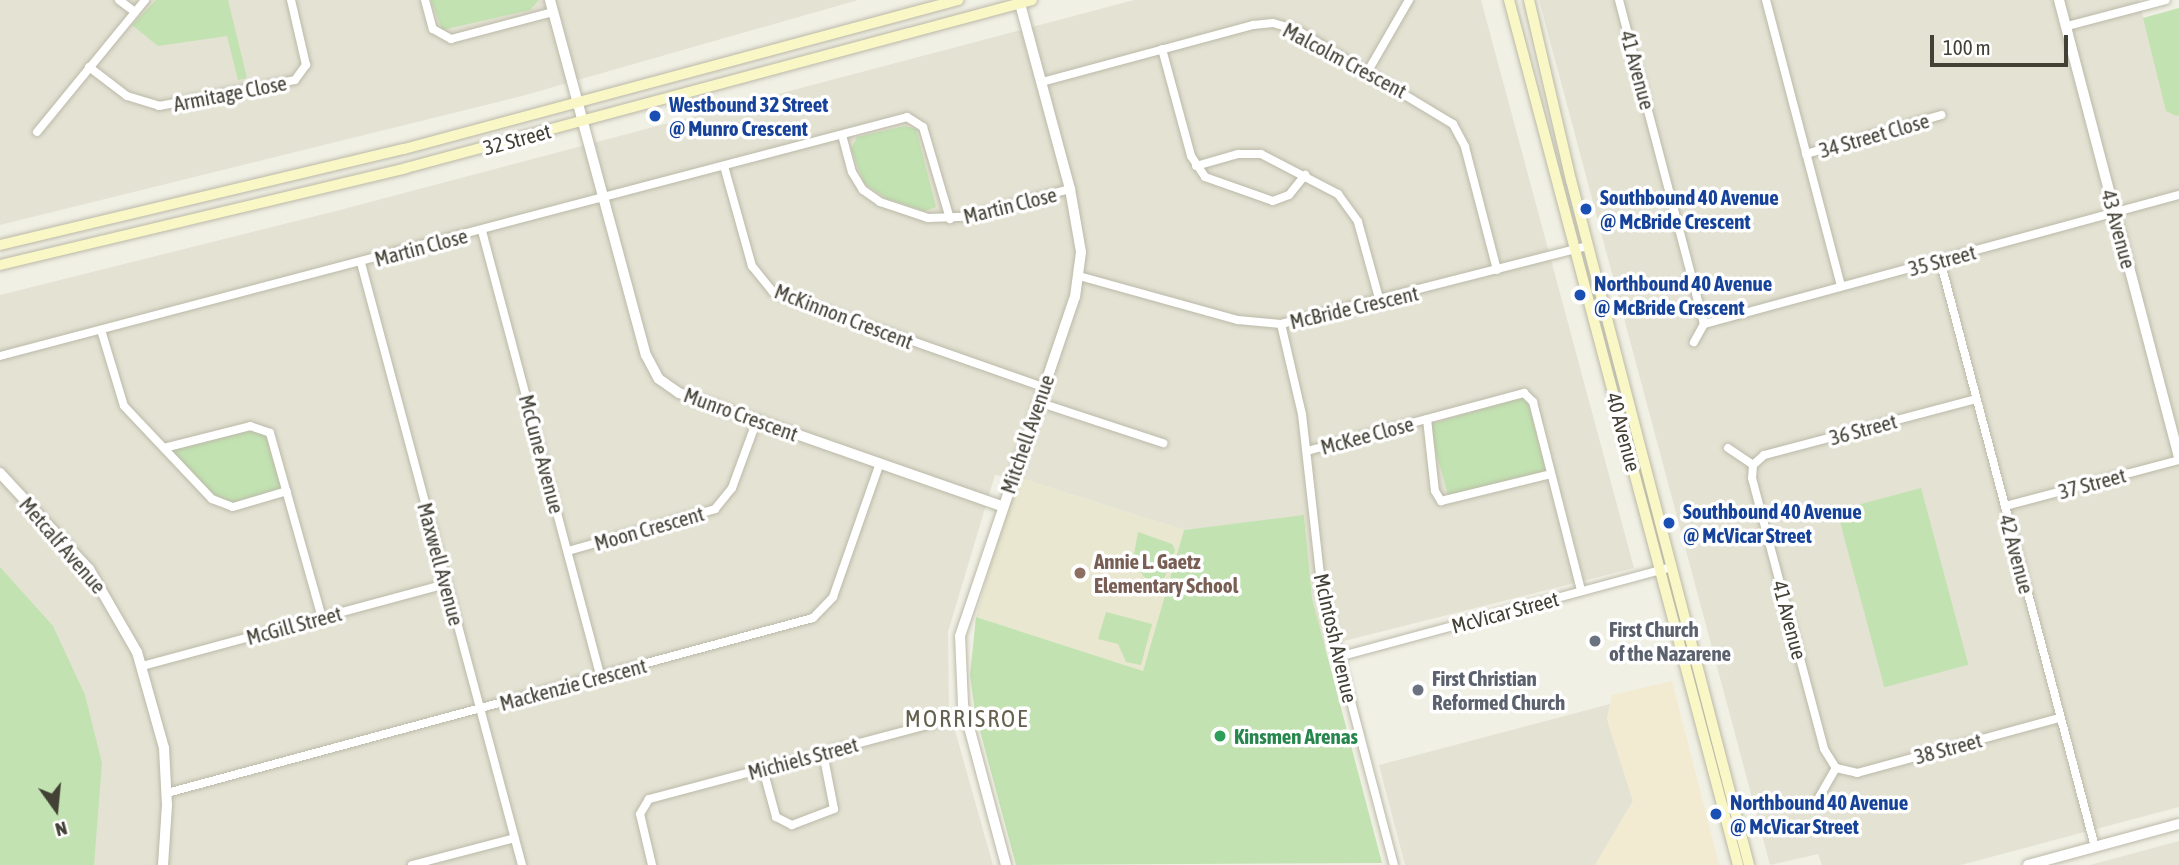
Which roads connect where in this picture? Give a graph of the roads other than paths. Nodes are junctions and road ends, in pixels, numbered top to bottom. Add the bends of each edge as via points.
1 (119, 0) edge
2 (144, 0) edge
3 (291, 0) edge
4 (425, 0) edge
5 (550, 0) edge
6 (958, 0) edge
7 (1032, 0) edge
8 (1409, 0) edge
9 (1509, 0) edge
10 (1529, 0) edge
11 (1619, 0) edge
12 (1766, 0) edge
13 (2060, 0) edge
14 (2166, 0) edge
15 (1019, 2) edge
16 (135, 12) junction
17 (553, 12) junction
18 (2067, 26) junction
19 (1162, 49) junction
20 (89, 68) junction
21 (1368, 71) junction
22 (1042, 82) junction
23 (578, 102) junction
24 (1941, 116) dead end
25 (583, 122) junction
26 (37, 132) dead end
27 (842, 135) junction
28 (1807, 154) junction
29 (724, 166) junction
30 (1196, 166) junction
31 (1305, 175) junction
32 (1070, 189) junction
33 (2179, 195) edge
34 (603, 199) junction
35 (2115, 213) junction
36 (950, 219) junction
37 (482, 231) junction
38 (0, 245) edge
39 (1588, 246) junction
40 (1576, 249) junction
41 (1940, 260) junction
42 (361, 263) junction
43 (0, 265) edge
44 (1497, 270) junction
45 (1079, 276) junction
46 (1841, 286) junction
47 (1380, 302) junction
48 (1281, 324) junction
49 (1704, 324) junction
50 (101, 330) junction
51 (1694, 342) dead end
52 (0, 356) edge
53 (1043, 387) junction
54 (1976, 399) junction
55 (1038, 402) junction
56 (1427, 419) junction
57 (757, 420) junction
58 (1163, 443) dead end
59 (1728, 448) dead end
60 (164, 449) junction
61 (1307, 451) junction
62 (2179, 459) edge
63 (880, 463) junction
64 (1753, 465) junction
65 (0, 473) edge
66 (1551, 474) junction
67 (287, 491) junction
68 (1002, 506) junction
69 (2005, 506) junction
70 (568, 551) junction
71 (1672, 567) junction
72 (1660, 570) junction
73 (446, 584) junction
74 (1581, 591) junction
75 (322, 618) junction
76 (1338, 657) junction
77 (142, 666) junction
78 (601, 677) junction
79 (480, 709) junction
80 (965, 715) junction
81 (2060, 718) junction
82 (823, 753) junction
83 (1836, 768) junction
84 (763, 769) junction
85 (167, 793) junction
86 (1818, 799) dead end
87 (2179, 824) edge
88 (515, 838) junction
89 (2095, 847) junction
90 (2053, 862) edge
91 (163, 865) edge
92 (412, 865) edge
93 (522, 865) edge
94 (652, 865) edge
95 (1006, 865) edge
96 (1394, 865) edge
97 (1738, 865) edge
98 (1749, 865) edge
99 (2028, 865) edge

1 - 16 street
2 - 16 street
3 - 20 street, Armitage Close via 306,65 295,80 159,106 127,96
4 - 17 street via 433,29 451,39
5 - 17 street, Munro Crescent
6 - 23 main road, 32 Street
7 - 15 main road, 32 Street
8 - 21 street
9 - 40 main road, 40 Avenue
10 - 39 main road, 40 Avenue
11 - 49 street, 41 Avenue
12 - 28 street
13 - 18 street, 43 Avenue
14 - 18 street
15 - 22 street, Mitchell Avenue
15 - 25 main road, 32 Street
16 - 20 street
17 - 23 street, Munro Crescent
18 - 35 street, 43 Avenue
19 - 21 street, Malcolm Crescent via 1273,23 1304,33
19 - 22 street, Malcolm Crescent
19 - 30 street
20 - 26 street
21 - 44 street, Malcolm Crescent via 1437,111 1458,131
22 - 32 street, Mitchell Avenue
23 - 25 street, Munro Crescent
23 - 38 main road, 32 Street via 404,149
24 - 28 street, 34 Street Close
25 - 34 street, Munro Crescent
25 - 43 main road, 32 Street
27 - 29 street, Martin Close
27 - 36 street, Martin Close via 855,179 873,199 920,216
27 - 36 street, Martin Close via 900,118 917,120 926,133
28 - 46 street
29 - 34 street, Martin Close
29 - 53 street, McKinnon Crescent via 752,266 773,292
30 - 31 street via 1251,153 1271,156
30 - 31 street via 1213,183 1273,201 1289,195
31 - 47 street via 1351,208
32 - 36 street, Martin Close
32 - 45 street, Mitchell Avenue via 1080,237
33 - 35 street, 35 Street
34 - 37 street, Martin Close
34 - 57 street, Munro Crescent via 653,373 670,388
35 - 41 street, 35 Street
35 - 62 street, 43 Avenue
37 - 42 street, Martin Close
37 - 70 street, McCune Avenue
39 - 40 street, McBride Crescent
39 - 71 main road, 40 Avenue
40 - 44 street, McBride Crescent
40 - 72 main road, 40 Avenue
41 - 46 street, 35 Street
41 - 54 street, 42 Avenue
42 - 50 street, Martin Close
42 - 73 street, Maxwell Avenue
44 - 47 street, McBride Crescent
45 - 48 street, McBride Crescent via 1238,320
45 - 53 street, Mitchell Avenue
46 - 49 street, 35 Street
47 - 48 street, McBride Crescent
48 - 61 street, McIntosh Avenue
49 - 51 street
50 - 52 street, Martin Close
50 - 60 street via 124,406
53 - 55 street, Mitchell Avenue
54 - 64 street, 36 Street via 1764,456
54 - 69 street, 42 Avenue
55 - 58 street
55 - 68 street, Mitchell Avenue
56 - 61 street, McKee Close
56 - 66 street, McKee Close via 1524,393 1533,402
56 - 66 street, McKee Close via 1434,491 1441,500
57 - 63 street, Munro Crescent
57 - 70 street, Moon Crescent via 732,488 715,509
59 - 64 street
60 - 67 street via 221,505 233,507
60 - 67 street via 250,426 262,428 273,438
61 - 76 street, McIntosh Avenue via 1322,591
62 - 69 street, 37 Street
63 - 68 street, Munro Crescent
63 - 78 street, Mackenzie Crescent via 833,597 820,614 799,624
64 - 83 street, 41 Avenue via 1752,478 1824,749
65 - 77 street, Metcalf Avenue via 89,569
66 - 74 street, McKee Close
67 - 75 street
68 - 80 street, Mitchell Avenue via 960,636 959,677
69 - 81 street, 42 Avenue
70 - 78 street, McCune Avenue
71 - 72 street, McVicar Street
71 - 98 main road, 40 Avenue
72 - 74 street, McVicar Street
72 - 97 main road, 40 Avenue
73 - 75 street, McGill Street
73 - 79 street, Maxwell Avenue
74 - 76 street, McVicar Street
75 - 77 street, McGill Street
76 - 96 street, McIntosh Avenue
77 - 85 street, Metcalf Avenue via 161,732
78 - 79 street, Mackenzie Crescent
79 - 85 street, Mackenzie Crescent
79 - 88 street, Maxwell Avenue
80 - 82 street, Michiels Street
80 - 95 street, Mitchell Avenue
81 - 83 street, 38 Street via 1857,773
81 - 89 street, 42 Avenue
82 - 84 street, Michiels Street
82 - 84 street via 834,809 792,825 776,817
83 - 86 street
84 - 94 street, Michiels Street via 654,797 642,805 640,820
85 - 91 street, Metcalf Avenue
87 - 89 street
88 - 92 street
88 - 93 street, Maxwell Avenue
89 - 90 street
90 - 99 street

